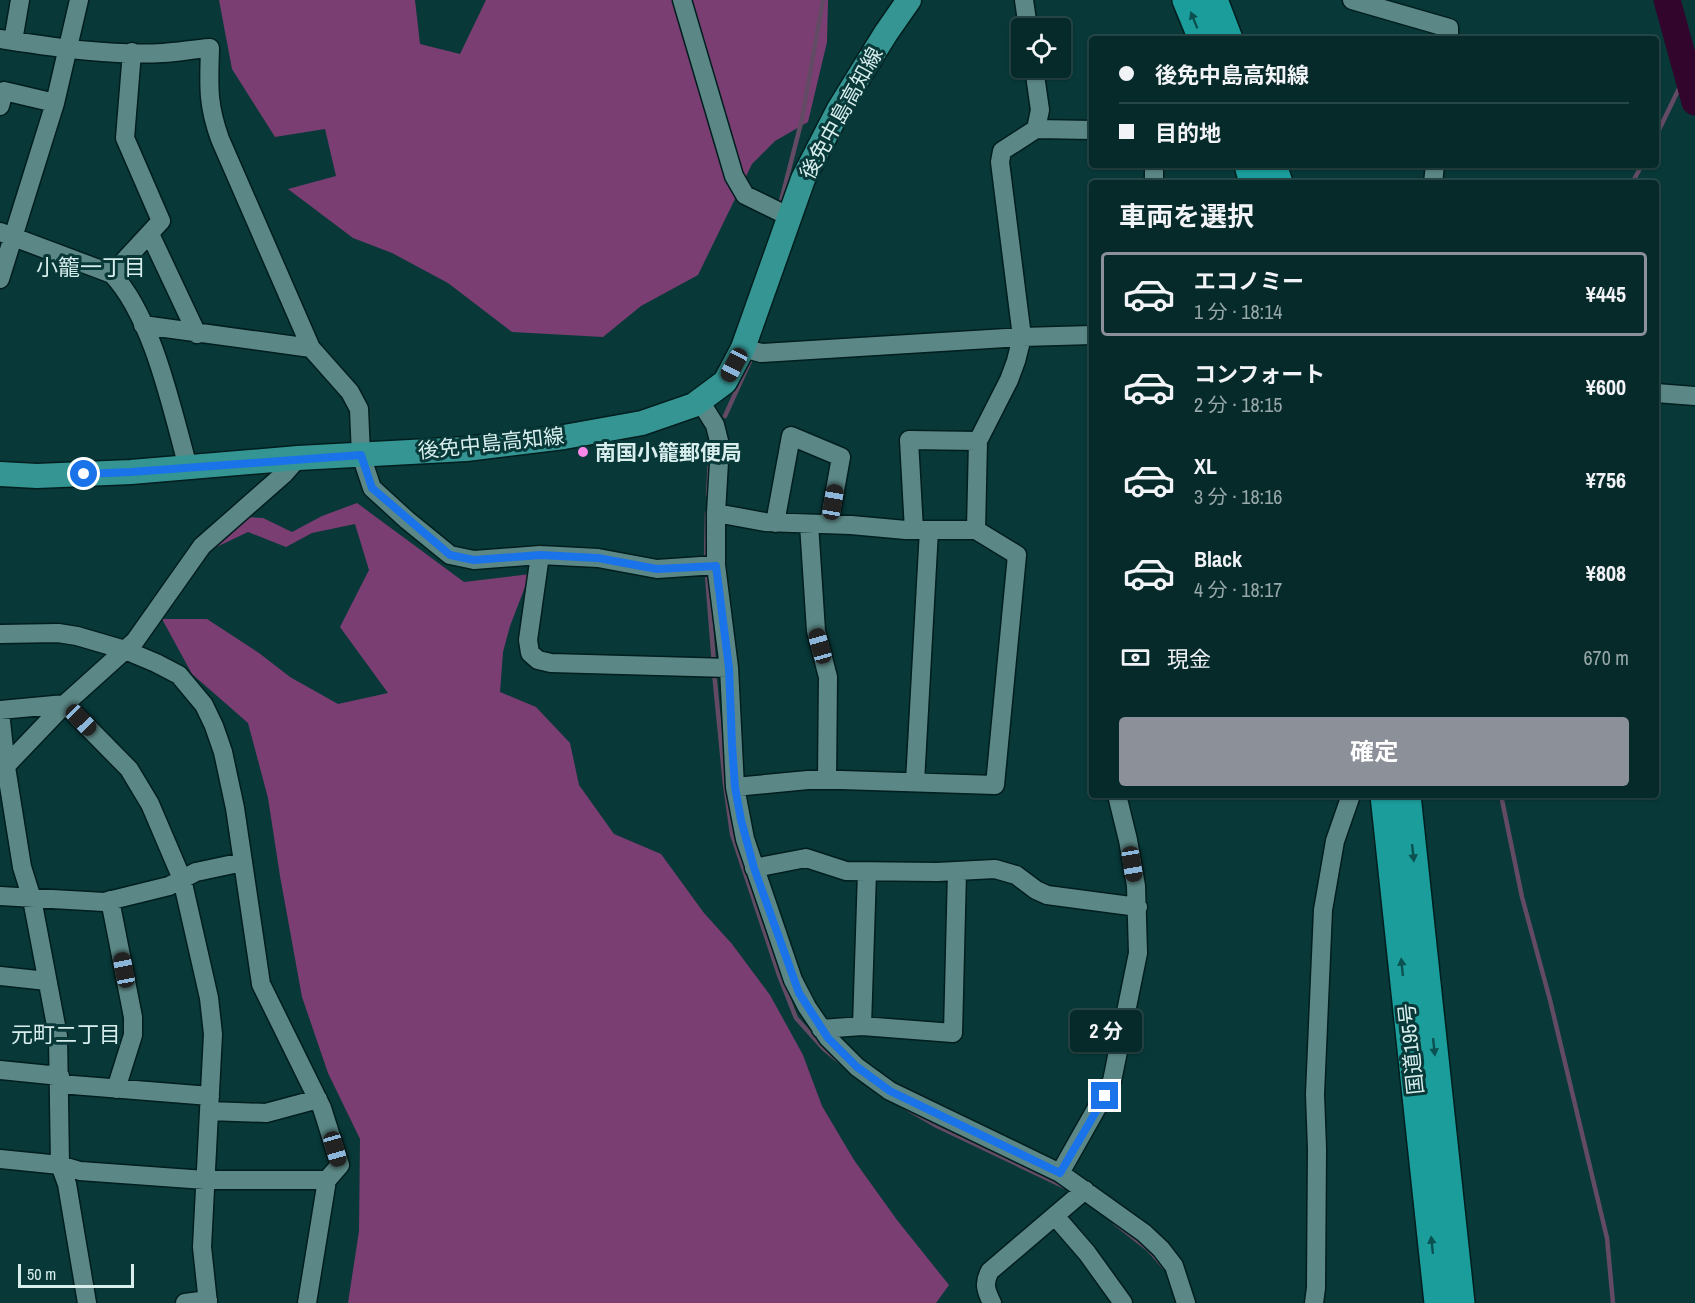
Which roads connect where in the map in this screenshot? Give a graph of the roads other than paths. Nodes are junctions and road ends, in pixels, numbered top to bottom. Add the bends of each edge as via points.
1 (20, 0) edge
2 (79, 0) edge
3 (682, 0) edge
4 (909, 0) edge
5 (1024, 0) edge
6 (1186, 0) edge
7 (1214, 0) edge
8 (1352, 0) edge
9 (1027, 18) edge
10 (1201, 36) edge
11 (1228, 36) edge
12 (1449, 36) edge
13 (7, 40) edge
14 (68, 49) junction
15 (132, 52) junction
16 (1035, 78) edge
17 (55, 103) junction
18 (0, 106) edge
19 (1036, 129) junction
20 (1089, 130) edge
21 (789, 216) junction
22 (150, 234) junction
23 (7, 235) edge
24 (112, 274) junction
25 (0, 279) edge
26 (144, 326) junction
27 (197, 334) junction
28 (1089, 335) edge
29 (1022, 337) junction
30 (311, 348) junction
31 (743, 348) junction
32 (1659, 393) edge
33 (1695, 396) edge
34 (700, 401) junction
35 (978, 441) junction
36 (361, 455) junction
37 (298, 458) junction
38 (188, 467) junction
39 (0, 474) edge
40 (716, 513) junction
41 (775, 523) junction
42 (809, 524) junction
43 (829, 524) junction
44 (922, 530) junction
45 (976, 530) junction
46 (540, 555) junction
47 (716, 566) junction
48 (0, 634) edge
49 (125, 650) junction
50 (724, 668) junction
51 (66, 704) junction
52 (0, 711) edge
53 (3, 769) edge
54 (827, 780) junction
55 (915, 782) junction
56 (735, 787) junction
57 (1118, 798) edge
58 (1350, 798) edge
59 (1384, 798) edge
60 (1407, 798) edge
61 (243, 862) junction
62 (754, 868) junction
63 (957, 871) junction
64 (867, 872) junction
65 (182, 879) junction
66 (0, 896) edge
67 (32, 899) junction
68 (110, 900) junction
69 (1138, 907) junction
70 (0, 976) edge
71 (47, 981) junction
72 (862, 1026) junction
73 (821, 1029) junction
74 (0, 1070) edge
75 (60, 1080) junction
76 (116, 1089) junction
77 (318, 1099) junction
78 (210, 1103) junction
79 (0, 1159) edge
80 (60, 1166) junction
81 (1060, 1173) junction
82 (206, 1180) junction
83 (327, 1180) junction
84 (1085, 1190) junction
85 (1055, 1216) junction
86 (208, 1301) edge
87 (87, 1303) edge
88 (185, 1303) edge
89 (307, 1303) edge
90 (992, 1303) edge
91 (1123, 1303) edge
92 (1186, 1303) edge
93 (1314, 1303) edge
94 (1438, 1303) edge
95 (1461, 1303) edge

1 - 13 street
2 - 14 street
3 - 21 street via 734,176 745,195
4 - 21 main road, 後免中島高知線 via 839,109
5 - 9 street
10 -> 6 highway
7 - 11 highway
8 - 12 street via 1449,28
13 - 14 street
14 - 15 street
14 - 17 street
15 - 22 street via 125,138 161,221
15 - 30 street via 210,48 208,98 212,118
16 - 19 street via 1040,111
17 - 18 street via 4,91
17 - 23 street
19 - 20 street
19 - 29 street via 1002,151 1000,162
21 - 31 main road, 後免中島高知線
22 - 24 street
22 - 27 street
23 - 24 street
23 - 25 street
24 - 26 street via 123,286
26 - 27 street
26 - 38 street
27 - 30 street
28 - 29 street
29 - 31 street via 761,353
29 - 35 street via 1009,380
30 - 36 street via 350,392 359,409
31 - 34 main road, 後免中島高知線 via 725,382
32 - 33 street
34 - 36 main road, 後免中島高知線 via 642,423 564,436 466,449
34 - 40 street via 719,436
35 - 44 street via 909,440
35 - 45 street
36 - 37 main road, 後免中島高知線
36 - 46 street via 372,488 450,555 474,560
37 - 38 main road, 後免中島高知線
37 - 49 street via 202,546 151,621
38 - 39 main road, 後免中島高知線 via 119,473
40 - 41 street
40 - 47 street
41 - 42 street
41 - 43 street via 791,436 841,457
42 - 43 street
42 - 54 street via 816,631 828,677
43 - 44 street
44 - 45 street
44 - 55 street
45 - 55 street via 1017,555 995,785
46 - 47 street via 598,558 657,569
46 - 50 street via 528,640 530,653 538,660
47 - 50 street
48 - 49 street via 58,633
49 - 51 street
49 - 61 street via 179,675 204,705 223,752
50 - 56 street
51 - 52 street
51 - 53 street
51 - 65 street via 129,769 150,804
52 - 53 street
53 - 67 street
54 - 55 street
54 - 56 street
56 - 62 street
57 - 69 street
58 - 93 street via 1335,841 1323,910 1315,1094
94 -> 59 highway, 国道195号
60 -> 95 highway, 国道195号
61 - 65 street
61 - 77 street via 261,984
62 - 64 street via 806,858 839,871
62 - 73 street via 793,980
63 - 64 street
63 - 69 street via 1003,870 1047,895
63 - 72 street via 952,1033
64 - 72 street
65 - 68 street via 169,886
65 - 78 street via 209,998 213,1034
66 - 67 street
67 - 68 street
67 - 71 street
68 - 76 street via 134,1017 134,1035
69 - 81 street via 1138,953 1117,1067 1105,1096
70 - 71 street
71 - 75 street via 58,1036
72 - 73 street
73 - 81 street via 857,1067 890,1091
74 - 75 street
75 - 76 street
75 - 80 street
76 - 78 street
77 - 78 street via 266,1113
77 - 83 street via 340,1165
78 - 82 street
79 - 80 street
80 - 82 street via 80,1171
80 - 87 street via 67,1184
81 - 84 street
82 - 83 street
82 - 86 street via 202,1247
83 - 89 street
84 - 85 street
84 - 92 street via 1161,1249 1174,1266
85 - 90 street via 990,1271 986,1288
85 - 91 street
86 - 88 street

